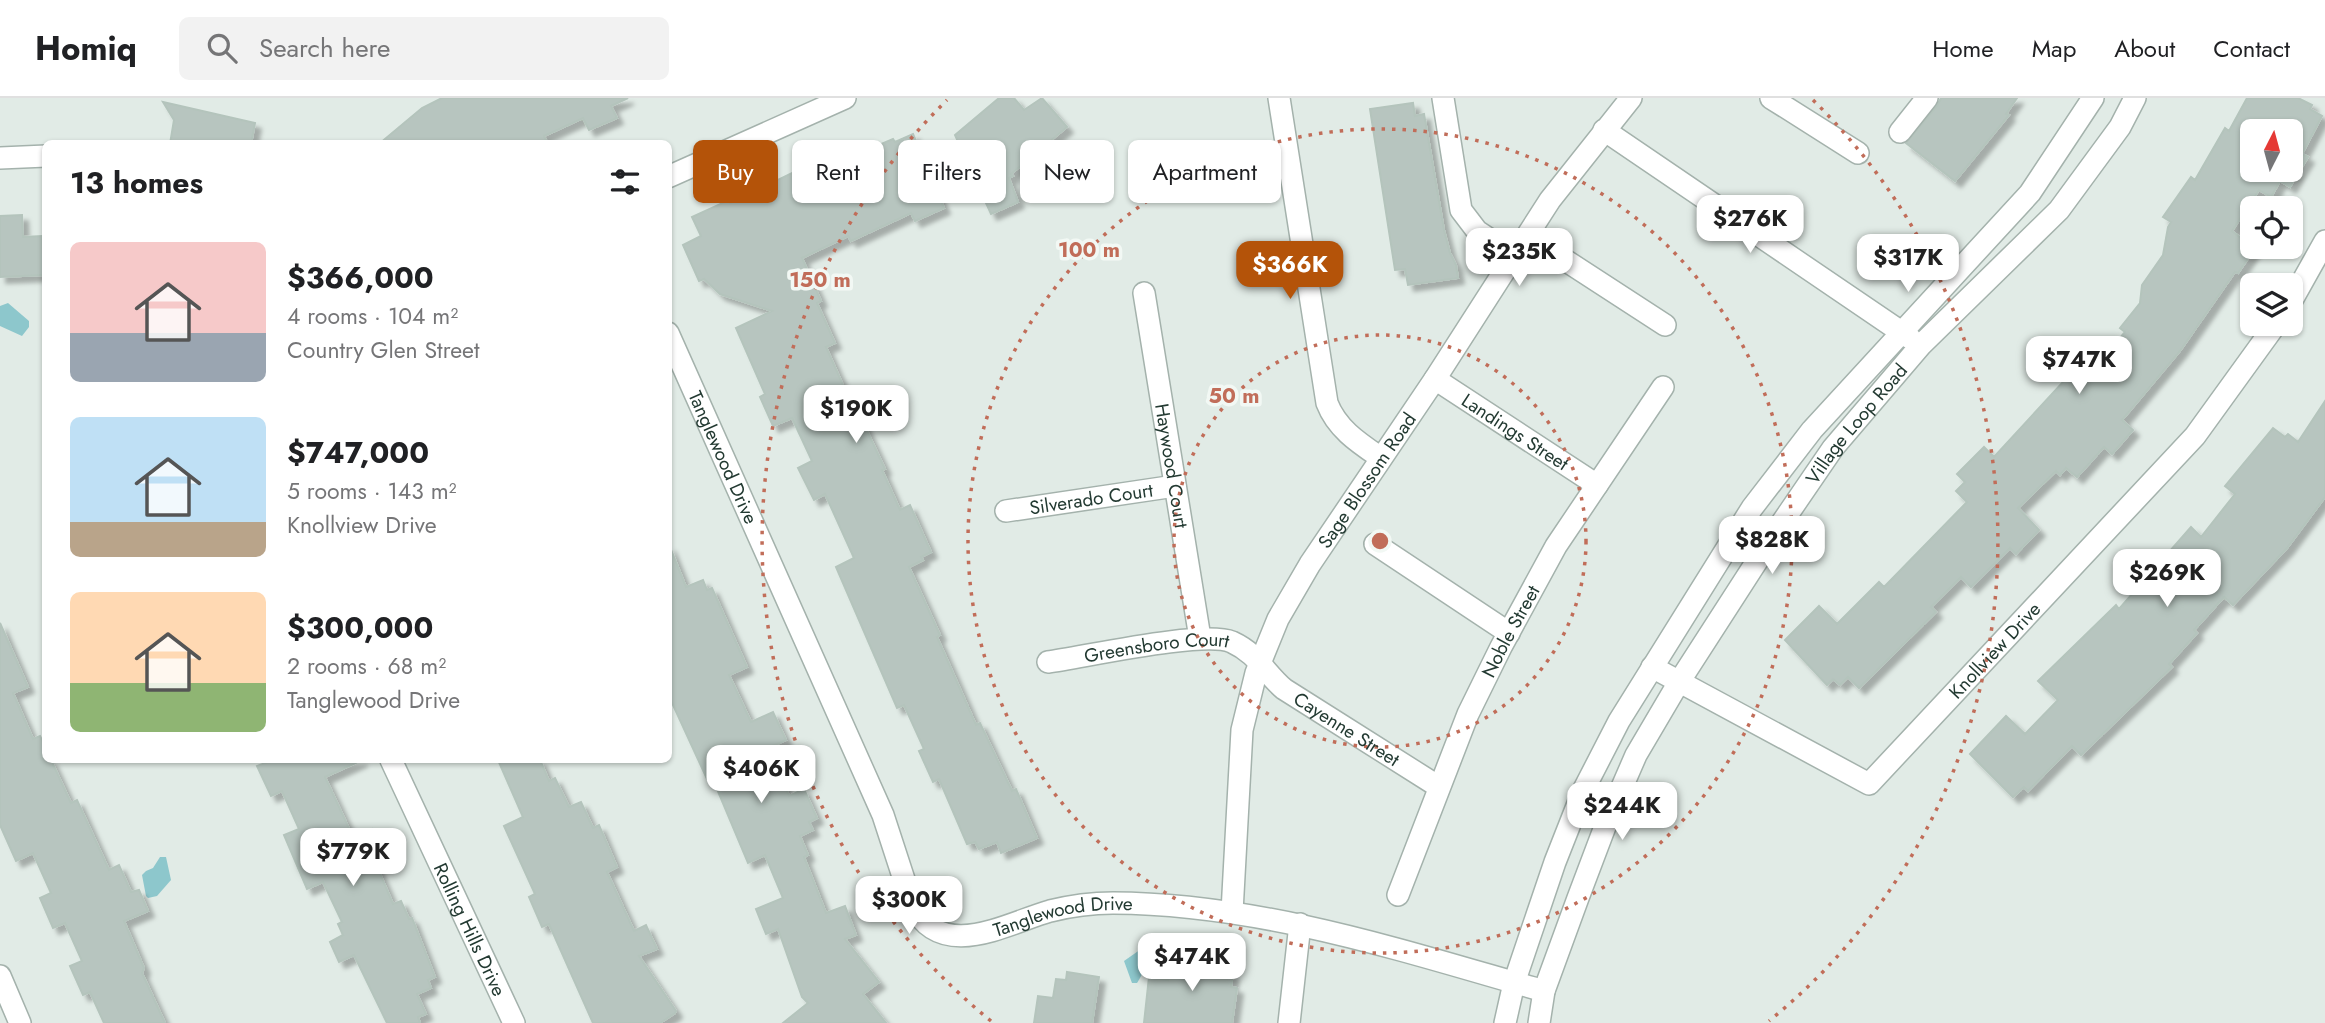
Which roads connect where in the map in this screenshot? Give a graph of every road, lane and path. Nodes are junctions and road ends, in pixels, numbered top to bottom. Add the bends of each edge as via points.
1 (845, 98) edge
2 (1279, 98) edge
3 (1443, 98) edge
4 (1631, 98) edge
5 (1771, 98) edge
6 (1927, 98) edge
7 (2093, 98) edge
8 (2136, 98) edge
9 (1604, 130) junction
10 (1900, 132) dead end
11 (1858, 153) dead end
12 (42, 156) edge
13 (0, 158) edge
14 (672, 175) edge
15 (1528, 236) junction
16 (2325, 241) edge
17 (1515, 256) junction
18 (2303, 280) edge
19 (1144, 293) dead end
20 (1665, 325) dead end
21 (1901, 331) junction
22 (2267, 336) edge
23 (672, 342) edge
24 (1921, 345) junction
25 (1435, 379) junction
26 (1663, 387) dead end
27 (1381, 458) junction
28 (1597, 485) junction
29 (1175, 486) junction
30 (1006, 511) dead end
31 (1375, 544) dead end
32 (1509, 633) junction
33 (1200, 638) junction
34 (1261, 661) junction
35 (1048, 662) dead end
36 (1652, 667) junction
37 (1679, 682) junction
38 (392, 763) edge
39 (1439, 787) junction
40 (1398, 895) dead end
41 (1232, 912) junction
42 (1300, 924) junction
43 (0, 976) edge
44 (1514, 983) junction
45 (1544, 991) junction
46 (20, 1023) edge
47 (514, 1023) edge
48 (1289, 1023) edge
49 (1505, 1023) edge
50 (1539, 1023) edge

1 - 14 street
2 - 27 street via 1327,403 1341,427
3 - 17 street via 1461,210 1477,231
4 - 9 street, Sage Blossom Road
5 - 11 street
6 - 10 street
7 - 21 street, Village Loop Road via 2030,193
8 - 24 street, Village Loop Road via 2059,210
9 - 15 street, Sage Blossom Road
9 - 21 street
12 - 13 street
15 - 17 street, Sage Blossom Road
15 - 20 street
16 - 18 street
17 - 25 street, Sage Blossom Road
19 - 29 street, Haywood Court
21 - 24 street
21 - 36 street, Village Loop Road via 1812,430 1752,509
22 - 37 street, Knollview Drive via 2195,436 1869,784
23 - 41 street, Tanglewood Drive via 883,815 919,918 948,935 965,937 1052,911 1110,902
24 - 37 street, Village Loop Road via 1833,448
25 - 27 street, Sage Blossom Road
25 - 28 street, Landings Street
26 - 28 street, Noble Street
27 - 34 street, Sage Blossom Road via 1293,592
28 - 32 street, Noble Street via 1556,546
29 - 30 street, Silverado Court
29 - 33 street, Haywood Court
31 - 32 street
32 - 39 street, Noble Street via 1468,714
33 - 34 street, Greensboro Court via 1229,641
33 - 35 street, Greensboro Court
34 - 39 street, Cayenne Street via 1284,688
34 - 41 street, Sage Blossom Road via 1242,730
36 - 37 street, Knollview Drive
36 - 44 street, Village Loop Road via 1583,791
37 - 45 street, Village Loop Road via 1636,755
38 - 47 street, Rolling Hills Drive
39 - 40 street, Noble Street
41 - 42 street, Tanglewood Drive
42 - 44 street, Tanglewood Drive
42 - 48 street
43 - 46 street
44 - 45 street, Tanglewood Drive
44 - 49 street, Village Loop Road
45 - 50 street, Village Loop Road

